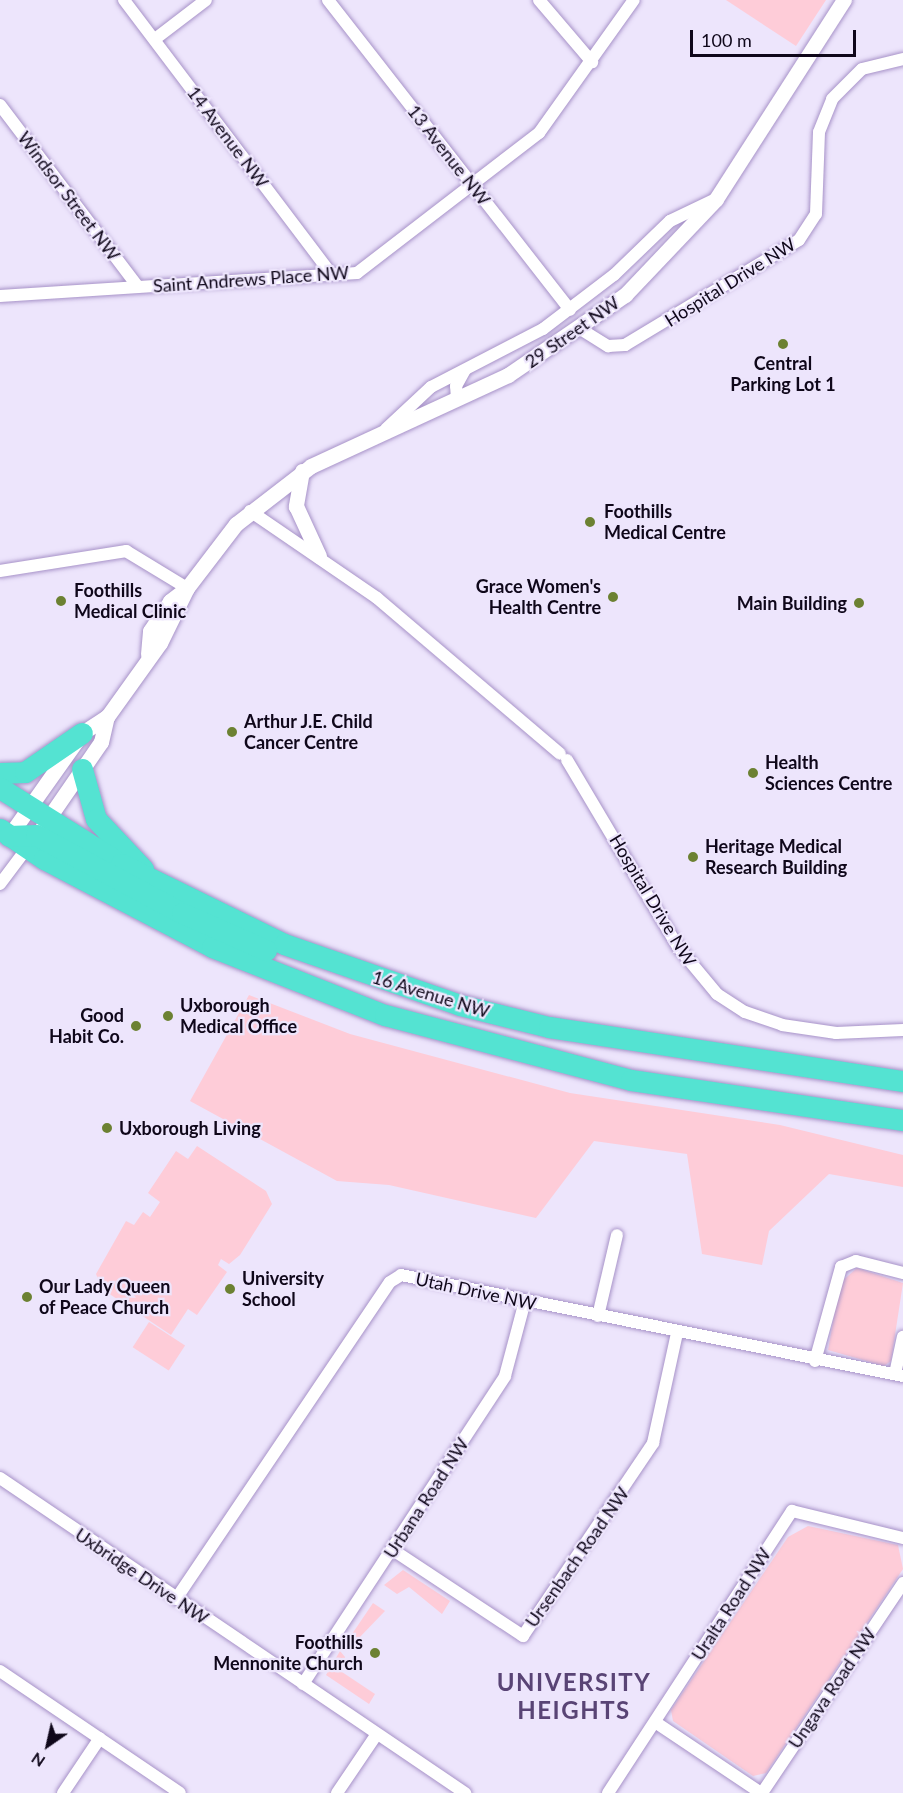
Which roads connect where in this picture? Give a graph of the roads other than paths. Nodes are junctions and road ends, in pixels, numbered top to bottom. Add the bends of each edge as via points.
1 (124, 0) edge
2 (206, 0) edge
3 (328, 0) edge
4 (539, 0) edge
5 (634, 0) edge
6 (844, 0) edge
7 (155, 39) junction
8 (903, 59) edge
9 (592, 62) junction
10 (0, 105) edge
11 (473, 185) junction
12 (716, 200) junction
13 (649, 242) junction
14 (674, 249) junction
15 (331, 274) junction
16 (138, 287) junction
17 (0, 296) edge
18 (570, 310) junction
19 (582, 330) junction
20 (466, 369) junction
21 (458, 399) junction
22 (385, 430) junction
23 (302, 471) junction
24 (250, 511) junction
25 (319, 556) junction
26 (0, 571) edge
27 (187, 588) junction
28 (106, 717) junction
29 (82, 733) junction
30 (82, 769) junction
31 (0, 773) edge
32 (0, 788) edge
33 (29, 809) junction
34 (37, 834) junction
35 (3, 838) edge
36 (0, 884) edge
37 (176, 891) junction
38 (549, 1027) junction
39 (903, 1030) edge
40 (784, 1060) junction
41 (903, 1068) edge
42 (903, 1081) edge
43 (903, 1120) edge
44 (617, 1234) dead end
45 (903, 1273) edge
46 (525, 1301) junction
47 (598, 1316) junction
48 (677, 1333) junction
49 (903, 1337) edge
50 (815, 1361) junction
51 (899, 1375) edge
52 (0, 1478) edge
53 (903, 1538) edge
54 (393, 1550) junction
55 (903, 1583) edge
56 (176, 1599) junction
57 (0, 1671) edge
58 (303, 1684) junction
59 (655, 1722) junction
60 (377, 1734) junction
61 (99, 1738) junction
62 (63, 1793) edge
63 (180, 1793) edge
64 (337, 1793) edge
65 (465, 1793) edge
66 (608, 1793) edge
67 (762, 1793) edge

1 - 7 street, 14 Avenue NW
2 - 7 street
3 - 11 street, 13 Avenue NW
4 - 9 street
5 - 9 street, Saint Andrews Place NW
6 - 12 street, 29 Street NW
7 - 15 street, 14 Avenue NW
8 - 19 street, Hospital Drive NW via 877,63 844,83 819,132 816,214 799,240 625,345 608,346
9 - 11 street, Saint Andrews Place NW via 539,133
10 - 16 street, Windsor Street NW
11 - 15 street, Saint Andrews Place NW via 357,273
11 - 18 street, 13 Avenue NW
12 - 13 street, 29 Street NW via 693,206
12 - 14 street, 29 Street NW
13 - 14 street
13 - 18 street, 29 Street NW
14 - 19 street, 29 Street NW
15 - 16 street, Saint Andrews Place NW
16 - 17 street, Saint Andrews Place NW
18 - 20 street, 29 Street NW
19 - 21 street, 29 Street NW
20 - 21 street via 456,386
20 - 22 street, 29 Street NW via 431,387
21 - 22 street, 29 Street NW
22 - 23 street, 29 Street NW
23 - 24 street, 29 Street NW
23 - 25 street via 296,506
24 - 25 street, Hospital Drive NW
24 - 27 street, 29 Street NW
25 - 39 street, Hospital Drive NW via 446,654 563,757 685,958 717,994 745,1012 783,1025 836,1033
26 - 27 street via 126,552
27 - 28 street, 29 Street NW via 170,601 150,631 148,654
28 - 29 street, 29 Street NW
28 - 30 street, 29 Street NW via 101,742
29 - 31 highway via 25,772
29 - 33 street, 29 Street NW
30 - 34 street, 29 Street NW
30 - 37 highway via 96,819 143,869
32 - 33 highway, 16 Avenue NW
33 - 34 highway, 16 Avenue NW
33 - 35 street, 29 Street NW
34 - 35 highway, 16 Avenue NW
34 - 36 street
34 - 37 highway, 16 Avenue NW
34 - 38 highway via 182,913 310,969 447,1015
34 - 43 highway, 16 Avenue NW via 212,947 385,1015 631,1080
37 - 38 highway, 16 Avenue NW via 335,963 460,1005
38 - 40 highway, 16 Avenue NW
40 - 41 highway via 843,1060
40 - 42 highway, 16 Avenue NW
44 - 47 street
45 - 50 street via 856,1261 841,1266
46 - 47 street, Utah Drive NW
46 - 54 street, Urbana Road NW via 506,1376
46 - 56 street, Utah Drive NW via 401,1275 390,1282
47 - 48 street, Utah Drive NW
48 - 50 street, Utah Drive NW
48 - 54 street, Ursenbach Road NW via 653,1443 523,1636
49 - 51 street
50 - 51 street, Utah Drive NW
52 - 56 street, Uxbridge Drive NW
53 - 59 street, Uralta Road NW via 792,1511
54 - 58 street, Urbana Road NW
55 - 67 street, Ungava Road NW
56 - 58 street, Uxbridge Drive NW
57 - 61 street
58 - 60 street, Uxbridge Drive NW
59 - 66 street, Uralta Road NW
59 - 67 street
60 - 64 street
60 - 65 street, Uxbridge Drive NW
61 - 62 street
61 - 63 street

